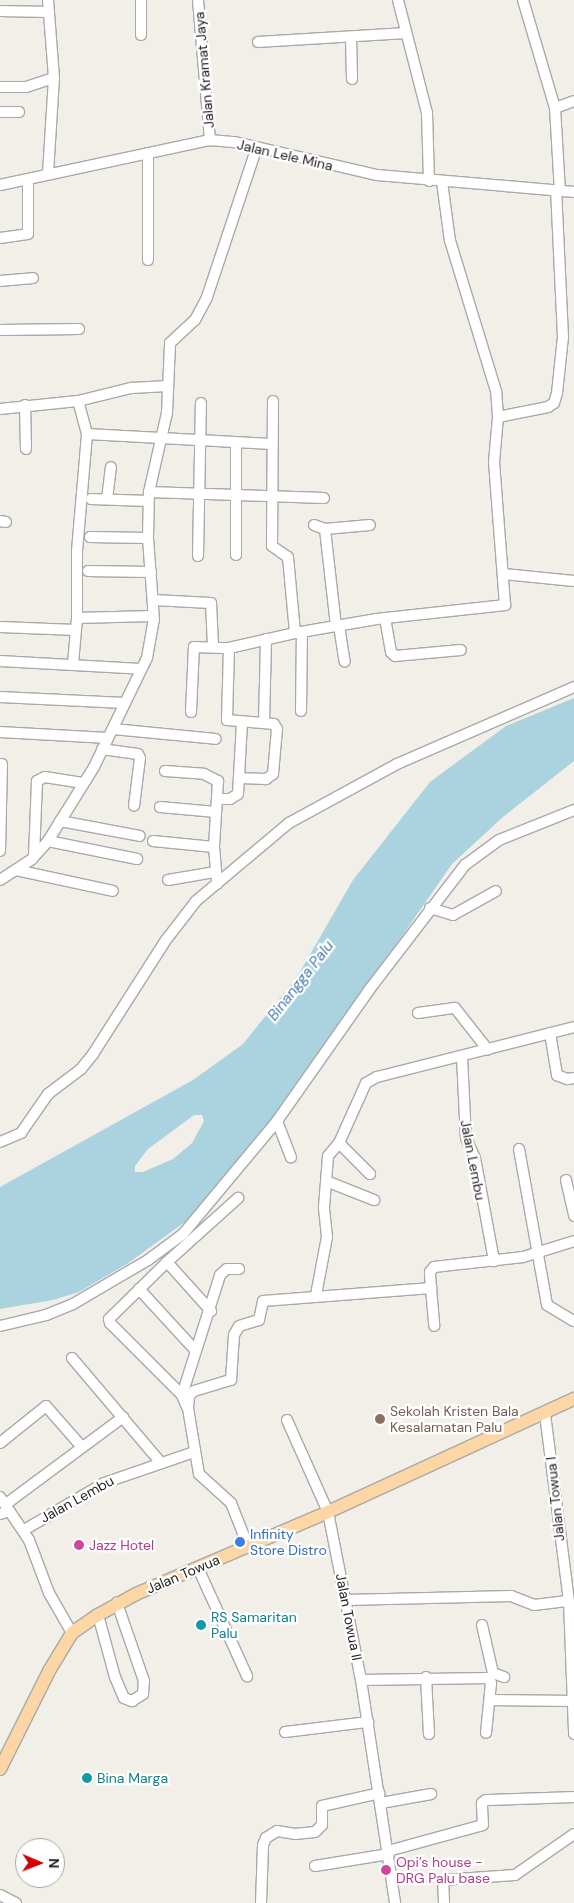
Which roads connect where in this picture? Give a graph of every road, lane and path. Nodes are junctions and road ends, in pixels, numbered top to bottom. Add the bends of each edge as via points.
1 (48, 0) edge
2 (141, 0) edge
3 (198, 0) edge
4 (398, 0) edge
5 (523, 0) edge
6 (0, 11) edge
7 (49, 12) junction
8 (406, 32) junction
9 (141, 35) dead end
10 (351, 38) junction
11 (258, 42) dead end
12 (54, 78) junction
13 (352, 78) dead end
14 (0, 87) edge
15 (574, 101) edge
16 (555, 108) junction
17 (0, 112) edge
18 (18, 112) dead end
19 (210, 140) junction
20 (258, 147) junction
21 (148, 153) junction
22 (48, 174) junction
23 (28, 179) junction
24 (430, 181) junction
25 (442, 182) junction
26 (0, 185) edge
27 (558, 191) junction
28 (574, 192) edge
29 (0, 238) edge
30 (148, 260) dead end
31 (33, 278) dead end
32 (0, 281) edge
33 (79, 329) dead end
34 (0, 330) edge
35 (168, 386) junction
36 (78, 401) junction
37 (273, 401) dead end
38 (201, 403) dead end
39 (25, 405) junction
40 (0, 409) edge
41 (498, 417) junction
42 (87, 434) junction
43 (159, 440) junction
44 (199, 442) junction
45 (236, 443) junction
46 (272, 444) junction
47 (26, 448) dead end
48 (111, 467) dead end
49 (199, 495) junction
50 (148, 496) junction
51 (235, 496) junction
52 (271, 498) junction
53 (324, 498) dead end
54 (91, 499) dead end
55 (107, 499) junction
56 (314, 525) dead end
57 (370, 525) dead end
58 (326, 529) junction
59 (90, 537) dead end
60 (148, 538) junction
61 (236, 554) dead end
62 (198, 556) dead end
63 (88, 570) dead end
64 (151, 572) junction
65 (504, 574) junction
66 (574, 581) edge
67 (153, 600) junction
68 (153, 616) junction
69 (77, 618) junction
70 (385, 618) junction
71 (337, 626) junction
72 (0, 627) edge
73 (76, 630) junction
74 (299, 632) junction
75 (266, 639) junction
76 (213, 646) junction
77 (229, 648) junction
78 (461, 650) dead end
79 (0, 662) edge
80 (345, 662) dead end
81 (73, 664) junction
82 (141, 669) junction
83 (574, 687) edge
84 (0, 697) edge
85 (125, 703) junction
86 (301, 711) dead end
87 (191, 712) dead end
88 (242, 722) junction
89 (264, 723) junction
90 (0, 732) edge
91 (111, 734) junction
92 (216, 740) dead end
93 (102, 750) junction
94 (2, 764) dead end
95 (165, 772) dead end
96 (241, 778) junction
97 (83, 783) junction
98 (218, 799) junction
99 (134, 806) dead end
100 (160, 807) dead end
101 (574, 810) edge
102 (216, 812) junction
103 (60, 822) junction
104 (140, 836) dead end
105 (48, 841) junction
106 (153, 841) dead end
107 (214, 847) junction
108 (0, 851) edge
109 (34, 856) junction
110 (137, 859) dead end
111 (16, 870) junction
112 (215, 872) junction
113 (0, 880) edge
114 (168, 880) dead end
115 (217, 884) junction
116 (112, 891) dead end
117 (496, 891) dead end
118 (430, 908) junction
119 (418, 1013) dead end
120 (574, 1027) edge
121 (550, 1033) junction
122 (488, 1050) junction
123 (462, 1057) junction
124 (574, 1078) edge
125 (278, 1121) junction
126 (0, 1142) edge
127 (339, 1143) junction
128 (519, 1149) dead end
129 (290, 1157) dead end
130 (370, 1174) dead end
131 (566, 1180) dead end
132 (326, 1181) junction
133 (238, 1198) dead end
134 (374, 1200) dead end
135 (574, 1216) edge
136 (574, 1241) edge
137 (537, 1254) junction
138 (167, 1262) junction
139 (494, 1262) junction
140 (239, 1269) dead end
141 (431, 1288) junction
142 (139, 1289) junction
143 (316, 1295) junction
144 (210, 1310) junction
145 (574, 1321) edge
146 (0, 1326) edge
147 (434, 1326) dead end
148 (196, 1351) junction
149 (72, 1358) dead end
150 (182, 1396) junction
151 (574, 1399) edge
152 (188, 1408) junction
153 (544, 1414) junction
154 (123, 1417) junction
155 (287, 1420) dead end
156 (0, 1443) edge
157 (81, 1446) junction
158 (194, 1452) junction
159 (161, 1463) junction
160 (4, 1506) edge
161 (328, 1512) junction
162 (24, 1530) junction
163 (248, 1546) junction
164 (198, 1568) junction
165 (346, 1600) junction
166 (569, 1601) junction
167 (117, 1603) junction
168 (572, 1613) edge
169 (98, 1615) junction
170 (482, 1626) dead end
171 (72, 1633) junction
172 (247, 1676) dead end
173 (497, 1677) junction
174 (426, 1678) junction
175 (361, 1680) junction
176 (573, 1697) edge
177 (490, 1700) junction
178 (368, 1722) junction
179 (285, 1732) dead end
180 (486, 1733) dead end
181 (429, 1734) dead end
182 (574, 1734) edge
183 (0, 1768) edge
184 (431, 1794) dead end
185 (574, 1797) edge
186 (381, 1798) junction
187 (574, 1834) edge
188 (388, 1853) junction
189 (315, 1866) dead end
190 (0, 1895) edge
191 (16, 1903) edge
192 (261, 1903) edge
193 (395, 1903) edge
194 (444, 1903) edge

1 - 7 street
2 - 9 street
3 - 19 street, Jalan Kramat Jaya
4 - 8 street
5 - 16 street
6 - 7 street
7 - 12 street
8 - 10 street
8 - 24 street via 428,119
10 - 11 street
10 - 13 street
12 - 14 street via 26,87
12 - 22 street
15 - 16 street
16 - 27 street
17 - 18 street
19 - 20 street, Jalan Lele Mina
19 - 21 street, Jalan Lele Mina
20 - 24 street, Jalan Lele Mina via 377,175
20 - 35 street via 204,303 195,320 170,344
21 - 22 street, Jalan Lele Mina
21 - 30 street
22 - 23 street, Jalan Lele Mina
23 - 26 street, Jalan Lele Mina
23 - 29 street via 28,234
24 - 25 street, Jalan Lele Mina
25 - 27 street, Jalan Lele Mina
25 - 41 street via 450,241 493,379
27 - 28 street, Jalan Lele Mina
27 - 41 street via 563,337 557,393 554,403 548,407
31 - 32 street
33 - 34 street
35 - 36 street via 131,388
35 - 43 street via 167,413
36 - 39 street
36 - 42 street
37 - 46 street
38 - 44 street
39 - 40 street
39 - 47 street
41 - 65 street via 494,462
42 - 43 street
42 - 69 street via 77,551
43 - 44 street
43 - 50 street
44 - 45 street
44 - 49 street
45 - 46 street
45 - 51 street
46 - 52 street
48 - 55 street
49 - 50 street
49 - 51 street
49 - 62 street
50 - 55 street
50 - 60 street
51 - 52 street
51 - 61 street
52 - 53 street
52 - 74 street via 272,546 288,557
54 - 55 street
56 - 58 street
57 - 58 street
58 - 71 street
59 - 60 street
60 - 64 street
63 - 64 street
64 - 67 street
65 - 66 street
65 - 70 street via 505,605
67 - 68 street
67 - 76 street via 211,603
68 - 69 street
68 - 82 street via 149,650
69 - 73 street
70 - 71 street
70 - 78 street via 395,656
71 - 74 street
71 - 80 street
72 - 73 street
73 - 81 street
74 - 75 street
74 - 86 street
75 - 77 street
75 - 89 street
76 - 77 street
76 - 87 street via 196,646 192,650
77 - 88 street via 227,720
79 - 81 street
81 - 82 street
82 - 85 street
83 - 115 street via 516,710 344,791 289,823
84 - 85 street
85 - 91 street
88 - 89 street
88 - 96 street
89 - 96 street via 274,724 277,729 273,774 266,779
90 - 91 street
91 - 92 street
91 - 93 street
93 - 97 street
93 - 99 street via 138,754
94 - 108 street
95 - 98 street via 212,776 218,781
96 - 98 street via 236,798
97 - 103 street
97 - 109 street via 45,778 37,781
98 - 102 street
100 - 102 street
101 - 118 street via 499,840 481,851
102 - 107 street
103 - 104 street
103 - 105 street
105 - 109 street
105 - 110 street
106 - 107 street
107 - 112 street
109 - 111 street
111 - 113 street
111 - 116 street
112 - 114 street
112 - 115 street
115 - 126 street via 196,901 176,925 116,1021 81,1069 48,1094 21,1132
117 - 118 street via 453,915
118 - 125 street
119 - 122 street via 455,1008
120 - 121 street
121 - 122 street
121 - 124 street via 557,1074 564,1079
122 - 123 street
123 - 127 street via 371,1079 360,1094
123 - 139 street, Jalan Lembu via 466,1138 475,1158
125 - 129 street
125 - 146 street via 198,1219 148,1260 73,1304 46,1315
127 - 130 street
127 - 132 street via 328,1156
128 - 137 street
131 - 135 street
132 - 134 street
132 - 143 street via 328,1237
133 - 138 street
136 - 137 street
137 - 139 street
137 - 145 street via 546,1305
138 - 142 street
138 - 144 street
139 - 141 street via 434,1267 430,1272
140 - 144 street via 227,1269 221,1273
141 - 143 street
141 - 147 street
142 - 148 street
142 - 150 street via 112,1314 110,1323
143 - 152 street via 264,1301 259,1320 239,1326 234,1335 231,1380 194,1391 189,1396
144 - 148 street
148 - 150 street
149 - 154 street
150 - 152 street
151 - 153 main road, Jalan Towua
152 - 158 street
153 - 161 main road, Jalan Towua
153 - 166 street, Jalan Towua I
154 - 157 street
154 - 159 street
155 - 161 street, Jalan Towua II
156 - 157 street via 46,1406
157 - 160 street
158 - 159 street, Jalan Lembu
158 - 163 street via 199,1474 232,1503
159 - 162 street, Jalan Lembu via 104,1483
160 - 162 street
161 - 163 main road, Jalan Towua
161 - 165 street, Jalan Towua II
162 - 171 street via 49,1593
163 - 164 main road, Jalan Towua
164 - 167 main road, Jalan Towua
164 - 172 street
165 - 166 street via 511,1596 534,1605
165 - 175 street, Jalan Towua II
166 - 168 street, Jalan Towua I
167 - 169 main road, Jalan Towua
167 - 169 street via 144,1681 143,1694 132,1701 124,1698 115,1677
168 - 176 street, Jalan Towua I
169 - 171 main road, Jalan Towua
170 - 173 street via 490,1666
171 - 183 main road, Jalan Towua via 48,1671
173 - 174 street
173 - 177 street
174 - 175 street
174 - 181 street
175 - 178 street, Jalan Towua II
176 - 177 street
176 - 182 street, Jalan Towua I
177 - 180 street
178 - 179 street
178 - 186 street, Jalan Towua II
184 - 186 street
185 - 188 street via 486,1800 482,1802 483,1825
186 - 188 street, Jalan Towua II
186 - 192 street via 322,1806 322,1825 315,1832 295,1834 278,1831 266,1838 262,1845
187 - 194 street via 515,1876 443,1880
188 - 189 street
188 - 193 street, Jalan Towua II
190 - 191 street

